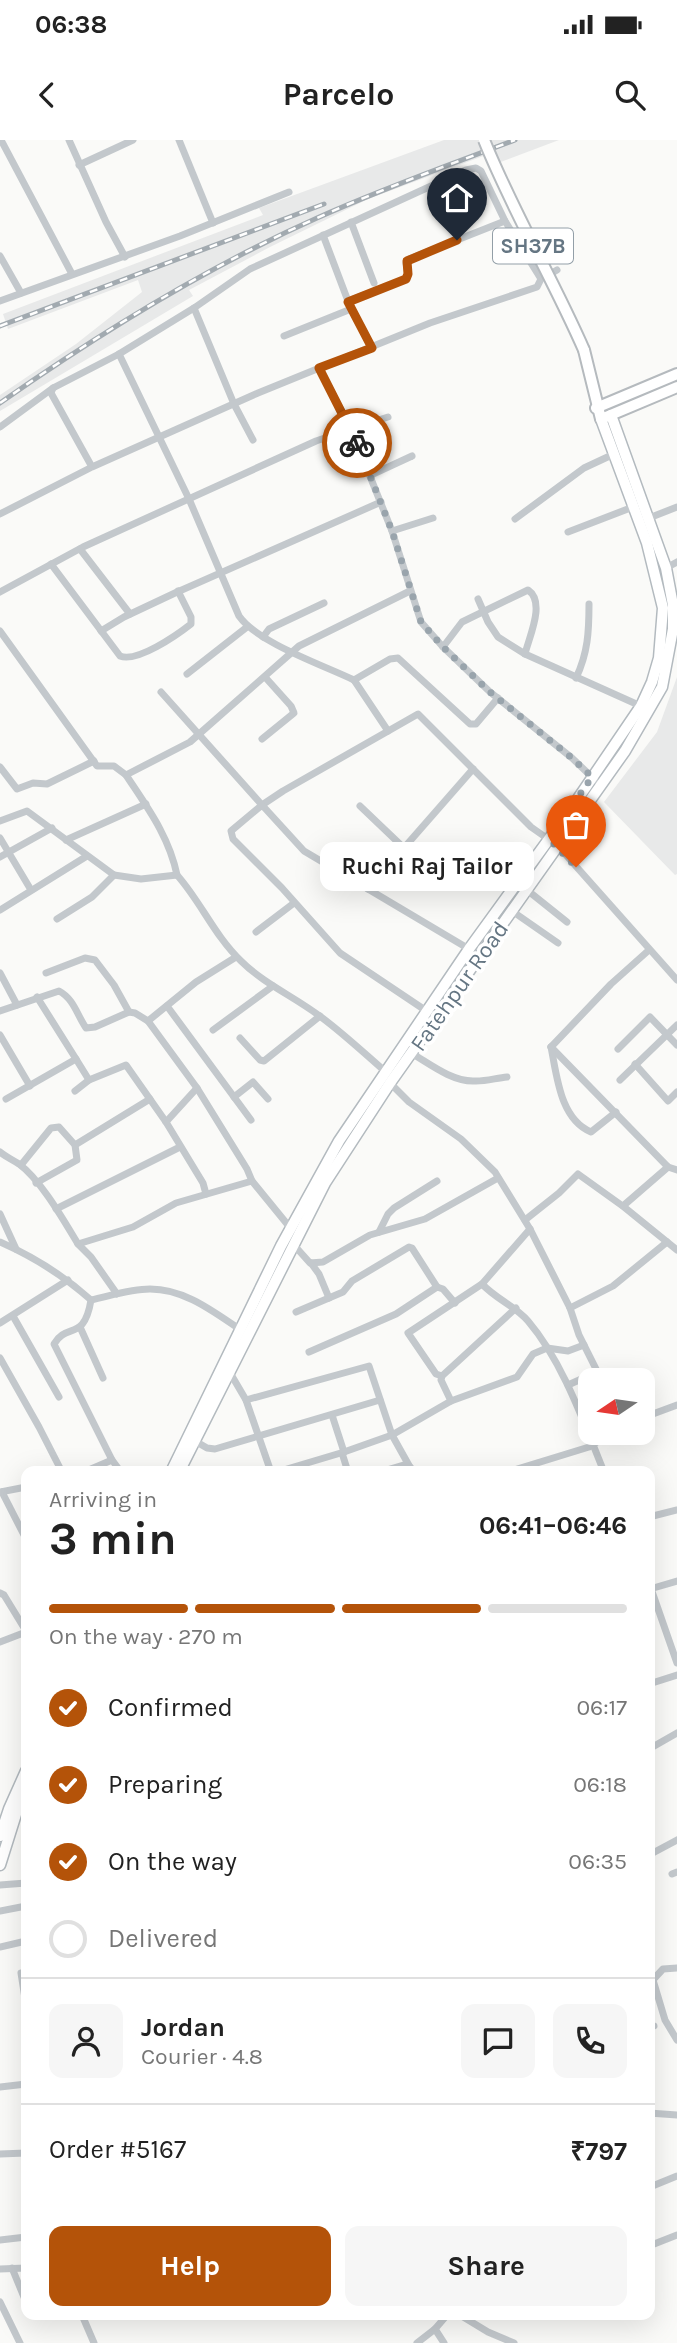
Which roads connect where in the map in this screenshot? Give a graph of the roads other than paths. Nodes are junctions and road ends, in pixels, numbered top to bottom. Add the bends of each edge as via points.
1 (1, 140) edge
2 (69, 140) edge
3 (133, 140) edge
4 (179, 140) edge
5 (484, 140) edge
6 (8, 155) junction
7 (0, 159) edge
8 (79, 165) junction
9 (289, 192) dead end
10 (505, 221) junction
11 (351, 222) junction
12 (213, 223) junction
13 (323, 235) junction
14 (0, 256) edge
15 (125, 257) junction
16 (557, 270) dead end
17 (72, 274) junction
18 (541, 279) junction
19 (374, 284) dead end
20 (20, 293) junction
21 (0, 301) edge
22 (350, 305) junction
23 (194, 307) junction
24 (284, 336) dead end
25 (372, 348) junction
26 (120, 354) junction
27 (319, 368) junction
28 (677, 374) edge
29 (677, 387) edge
30 (52, 388) junction
31 (234, 404) junction
32 (601, 406) junction
33 (388, 417) dead end
34 (606, 417) junction
35 (0, 427) edge
36 (351, 429) junction
37 (159, 438) junction
38 (253, 440) dead end
39 (614, 454) junction
40 (412, 456) dead end
41 (92, 467) junction
42 (370, 475) junction
43 (189, 499) junction
44 (382, 502) junction
45 (634, 508) junction
46 (677, 508) edge
47 (0, 514) edge
48 (433, 518) dead end
49 (649, 518) junction
50 (515, 519) dead end
51 (392, 531) junction
52 (568, 533) dead end
53 (80, 549) junction
54 (677, 562) edge
55 (51, 564) junction
56 (666, 568) junction
57 (222, 573) junction
58 (410, 591) junction
59 (0, 592) edge
60 (178, 592) junction
61 (478, 598) dead end
62 (324, 603) dead end
63 (589, 604) dead end
64 (675, 604) edge
65 (483, 611) junction
66 (130, 614) junction
67 (247, 627) junction
68 (101, 631) junction
69 (0, 632) edge
70 (263, 637) junction
71 (443, 647) junction
72 (292, 651) junction
73 (525, 654) junction
74 (672, 664) edge
75 (187, 674) dead end
76 (265, 677) junction
77 (576, 678) junction
78 (354, 680) junction
79 (161, 692) dead end
80 (498, 698) junction
81 (645, 708) junction
82 (388, 731) junction
83 (200, 733) junction
84 (262, 739) dead end
85 (94, 761) junction
86 (0, 767) edge
87 (473, 769) junction
88 (126, 775) junction
89 (592, 777) junction
90 (600, 786) junction
91 (146, 804) junction
92 (262, 806) junction
93 (360, 806) dead end
94 (0, 821) edge
95 (52, 828) junction
96 (0, 838) edge
97 (66, 840) junction
98 (554, 843) junction
99 (404, 848) junction
100 (9, 852) junction
101 (87, 856) junction
102 (0, 857) edge
103 (114, 875) junction
104 (177, 875) junction
105 (368, 889) junction
106 (31, 890) junction
107 (527, 890) junction
108 (294, 903) junction
109 (0, 910) edge
110 (512, 911) junction
111 (57, 919) dead end
112 (567, 922) dead end
113 (256, 932) dead end
114 (558, 943) dead end
115 (469, 949) junction
116 (649, 950) junction
117 (236, 957) junction
118 (0, 973) edge
119 (46, 973) dead end
120 (677, 980) edge
121 (273, 986) junction
122 (37, 997) junction
123 (17, 1005) junction
124 (167, 1006) junction
125 (0, 1011) edge
126 (129, 1012) junction
127 (428, 1012) junction
128 (320, 1016) junction
129 (148, 1021) junction
130 (677, 1025) edge
131 (213, 1030) dead end
132 (0, 1035) edge
133 (667, 1035) junction
134 (240, 1038) dead end
135 (677, 1045) edge
136 (551, 1047) junction
137 (618, 1049) dead end
138 (411, 1053) junction
139 (76, 1059) junction
140 (635, 1064) junction
141 (507, 1077) dead end
142 (388, 1078) junction
143 (89, 1080) junction
144 (620, 1080) dead end
145 (30, 1086) junction
146 (197, 1088) junction
147 (75, 1091) dead end
148 (677, 1092) edge
149 (234, 1097) junction
150 (6, 1099) dead end
151 (268, 1099) dead end
152 (150, 1100) junction
153 (616, 1112) junction
154 (251, 1119) dead end
155 (166, 1122) junction
156 (75, 1145) junction
157 (180, 1147) junction
158 (0, 1152) edge
159 (20, 1165) junction
160 (668, 1167) junction
161 (677, 1170) edge
162 (498, 1178) junction
163 (252, 1181) junction
164 (437, 1181) dead end
165 (37, 1183) junction
166 (206, 1194) junction
167 (623, 1206) junction
168 (56, 1209) junction
169 (0, 1214) edge
170 (525, 1220) junction
171 (530, 1229) junction
172 (379, 1232) junction
173 (294, 1236) junction
174 (677, 1237) edge
175 (0, 1242) edge
176 (668, 1243) junction
177 (78, 1244) junction
178 (16, 1250) junction
179 (677, 1250) edge
180 (311, 1263) junction
181 (68, 1280) junction
182 (482, 1284) junction
183 (437, 1287) junction
184 (117, 1294) junction
185 (328, 1298) junction
186 (91, 1300) junction
187 (455, 1303) junction
188 (516, 1308) junction
189 (570, 1308) junction
190 (296, 1312) dead end
191 (13, 1315) junction
192 (0, 1323) edge
193 (80, 1327) junction
194 (243, 1332) junction
195 (583, 1345) junction
196 (547, 1348) junction
197 (309, 1352) dead end
198 (0, 1358) edge
199 (595, 1368) edge
200 (229, 1371) junction
201 (442, 1376) junction
202 (103, 1378) dead end
203 (578, 1381) edge
204 (568, 1385) junction
205 (59, 1397) dead end
206 (246, 1400) junction
207 (380, 1400) junction
208 (451, 1401) junction
209 (677, 1405) edge
210 (578, 1409) edge
211 (655, 1413) edge
212 (332, 1415) junction
213 (392, 1435) junction
214 (260, 1438) junction
215 (195, 1441) junction
216 (590, 1446) edge
217 (593, 1446) edge
218 (343, 1453) junction
219 (112, 1460) junction
220 (59, 1466) edge
221 (98, 1466) edge
222 (116, 1466) edge
223 (174, 1466) edge
224 (182, 1466) edge
225 (269, 1466) edge
226 (298, 1466) edge
227 (346, 1466) edge
228 (410, 1466) edge
229 (527, 1466) edge
230 (602, 1466) edge
231 (21, 1488) edge
232 (1, 1492) edge
233 (677, 1510) edge
234 (655, 1516) edge
235 (21, 1530) edge
236 (677, 1581) edge
237 (655, 1586) edge
238 (0, 1593) edge
239 (655, 1601) edge
240 (21, 1624) edge
241 (21, 1634) edge
242 (0, 1642) edge
243 (677, 1663) edge
244 (677, 1675) edge
245 (655, 1682) edge
246 (677, 1733) edge
247 (655, 1746) edge
248 (21, 1779) edge
249 (21, 1802) edge
250 (4, 1808) edge
251 (0, 1836) edge
252 (677, 1840) edge
253 (655, 1852) edge
254 (0, 1865) edge
255 (21, 1883) edge
256 (0, 1885) edge
257 (21, 1907) edge
258 (0, 1911) edge
259 (21, 1942) edge
260 (0, 1947) edge
261 (677, 1968) edge
262 (655, 1978) edge
263 (655, 1993) edge
264 (677, 2018) edge
265 (665, 2020) junction
266 (677, 2040) edge
267 (21, 2085) edge
268 (0, 2087) edge
269 (655, 2113) edge
270 (677, 2115) edge
271 (21, 2153) edge
272 (0, 2154) edge
273 (677, 2176) edge
274 (655, 2184) edge
275 (677, 2235) edge
276 (21, 2238) edge
277 (0, 2240) edge
278 (655, 2244) edge
279 (12, 2268) junction
280 (21, 2268) edge
281 (0, 2269) edge
282 (21, 2290) edge
283 (0, 2302) edge
284 (84, 2320) edge
285 (443, 2320) edge
286 (468, 2320) edge
287 (435, 2329) junction
288 (20, 2343) edge
289 (94, 2343) edge
290 (417, 2343) edge
291 (444, 2343) edge
292 (514, 2343) edge

1 - 6 street
2 - 8 street
3 - 8 street
4 - 12 street
5 - 32 main road, SH37B, bridge via 562,299
6 - 7 street
6 - 17 street
8 - 15 street
9 - 12 street
10 - 11 street via 476,168
10 - 18 street
10 - 22 street via 409,259 406,279
11 - 13 street
11 - 19 street
12 - 15 street
13 - 22 street
13 - 23 street via 250,269
14 - 20 street
15 - 17 street
16 - 18 street
17 - 20 street
18 - 25 street via 537,287
20 - 21 street
22 - 24 street
22 - 25 street
23 - 26 street
23 - 31 street
25 - 27 street
26 - 30 street
26 - 37 street
27 - 31 street
27 - 36 street
28 - 32 main road
29 - 34 main road
30 - 35 street
30 - 41 street via 52,396
31 - 37 street
31 - 38 street
32 - 34 main road, SH37B
33 - 36 street
34 - 39 street
34 - 49 street, Fatehpur Road
36 - 42 street
36 - 43 street
37 - 41 street
37 - 43 street
39 - 45 street
39 - 50 street via 584,468
40 - 42 street
41 - 47 street
42 - 44 street
43 - 53 street
43 - 57 street
44 - 51 street
44 - 57 street
45 - 52 street
45 - 81 street via 663,608 659,658
46 - 49 street
48 - 51 street
49 - 56 street, Fatehpur Road
51 - 58 street
53 - 55 street
53 - 66 street
54 - 56 street
55 - 59 street
55 - 68 street
56 - 64 street, Fatehpur Road
57 - 60 street
57 - 67 street
58 - 71 street via 421,622
58 - 72 street
60 - 66 street
60 - 68 street via 191,624 139,655 120,656
61 - 65 street
62 - 70 street via 269,629
63 - 77 street via 588,643
64 - 74 street, Fatehpur Road
65 - 71 street via 462,622
65 - 73 street via 498,638
65 - 73 street via 523,591 532,592 537,608
66 - 68 street
67 - 70 street
67 - 75 street
69 - 85 street
70 - 72 street
71 - 80 street
72 - 76 street
72 - 78 street
73 - 77 street
74 - 81 street, Fatehpur Road via 662,687
76 - 83 street
76 - 84 street via 295,713
77 - 81 street
78 - 80 street via 398,658 470,724
78 - 82 street
79 - 83 street
80 - 89 street
81 - 89 street
81 - 90 street, Fatehpur Road
82 - 87 street via 418,714
82 - 92 street
83 - 88 street
83 - 92 street
85 - 86 street via 47,784 17,789
85 - 88 street
87 - 98 street via 531,827
87 - 99 street
88 - 91 street
89 - 90 street
89 - 98 street
90 - 98 street, Fatehpur Road
91 - 97 street
91 - 104 street via 161,827
92 - 105 street via 304,851
92 - 108 street via 233,827 231,834
93 - 99 street
94 - 95 street via 27,811
95 - 97 street
95 - 100 street
96 - 100 street
97 - 101 street
98 - 107 street, Fatehpur Road
98 - 115 street
98 - 116 street
99 - 105 street
100 - 102 street
100 - 106 street
101 - 103 street
101 - 106 street
103 - 104 street
103 - 111 street via 92,897
104 - 117 street
105 - 115 street
106 - 109 street
107 - 110 street, Fatehpur Road
107 - 112 street
108 - 113 street
108 - 127 street via 351,962
110 - 114 street
110 - 138 street, Fatehpur Road
115 - 127 street
116 - 120 street
116 - 136 street
117 - 121 street
117 - 124 street
118 - 123 street
119 - 126 street via 85,958 94,960
121 - 128 street
121 - 131 street
122 - 123 street
122 - 126 street via 63,992 86,1028
122 - 139 street
123 - 125 street
124 - 129 street
124 - 149 street
126 - 129 street
127 - 142 street
128 - 134 street via 264,1062
128 - 142 street
129 - 146 street
130 - 133 street
132 - 145 street
133 - 135 street
133 - 137 street via 650,1017
133 - 140 street
136 - 153 street
136 - 153 street via 561,1096 577,1121 592,1132
138 - 141 street via 462,1080
138 - 142 street, Fatehpur Road
139 - 143 street
139 - 145 street
140 - 144 street
140 - 148 street via 668,1101
142 - 162 street via 409,1102 461,1139
142 - 173 street, Fatehpur Road
143 - 147 street
143 - 152 street via 126,1065
145 - 150 street
146 - 155 street
146 - 163 street
149 - 151 street via 253,1082
149 - 154 street
152 - 155 street
152 - 156 street
153 - 160 street
155 - 157 street
156 - 159 street via 59,1127 51,1128
156 - 165 street via 77,1160
157 - 166 street
157 - 168 street
158 - 159 street
159 - 165 street
160 - 161 street
160 - 167 street
162 - 170 street
162 - 172 street via 425,1219
163 - 166 street
163 - 173 street
164 - 172 street via 394,1208
165 - 168 street
166 - 177 street via 176,1203 133,1227
167 - 170 street via 578,1174
167 - 176 street
168 - 177 street
169 - 178 street
170 - 171 street
171 - 182 street
171 - 189 street
172 - 180 street via 323,1262
173 - 180 street
173 - 194 street, Fatehpur Road
173 - 194 street
174 - 176 street
175 - 178 street
176 - 179 street
176 - 189 street via 613,1286
177 - 184 street
178 - 181 street
180 - 185 street
181 - 186 street
181 - 191 street
182 - 187 street
182 - 188 street
183 - 185 street via 409,1247
183 - 187 street
183 - 197 street via 396,1314
184 - 186 street
184 - 194 street via 150,1289 176,1292
185 - 190 street
186 - 193 street
187 - 201 street via 408,1333
188 - 196 street
188 - 201 street
189 - 195 street
191 - 192 street
191 - 205 street
193 - 202 street
193 - 219 street via 54,1344
194 - 200 street, Fatehpur Road
194 - 223 street
195 - 196 street via 568,1351
195 - 199 street
196 - 204 street
196 - 208 street via 533,1354 517,1377
198 - 220 street
200 - 206 street
200 - 215 street, Fatehpur Road
201 - 208 street
203 - 204 street
204 - 210 street
206 - 207 street via 369,1366
206 - 214 street
207 - 212 street
207 - 213 street
208 - 213 street
209 - 211 street
212 - 214 street
212 - 218 street
213 - 218 street
213 - 228 street
214 - 215 street via 212,1450
214 - 225 street
215 - 224 street, Fatehpur Road
216 - 229 street
217 - 230 street
218 - 226 street
218 - 227 street
219 - 221 street
219 - 222 street
231 - 232 street
232 - 235 street
233 - 234 street
236 - 237 street
238 - 240 street
239 - 243 street
241 - 242 street
244 - 245 street
246 - 247 street
248 - 250 street
249 - 254 street
250 - 251 street
252 - 253 street
255 - 256 street
257 - 258 street
259 - 260 street
261 - 262 street via 663,1969
263 - 265 street
264 - 265 street
265 - 266 street
267 - 268 street
269 - 270 street
271 - 272 street
273 - 274 street
275 - 278 street
276 - 277 street
279 - 280 street
279 - 281 street
279 - 282 street
283 - 288 street
284 - 289 street
285 - 287 street
286 - 292 street
287 - 290 street
287 - 291 street

